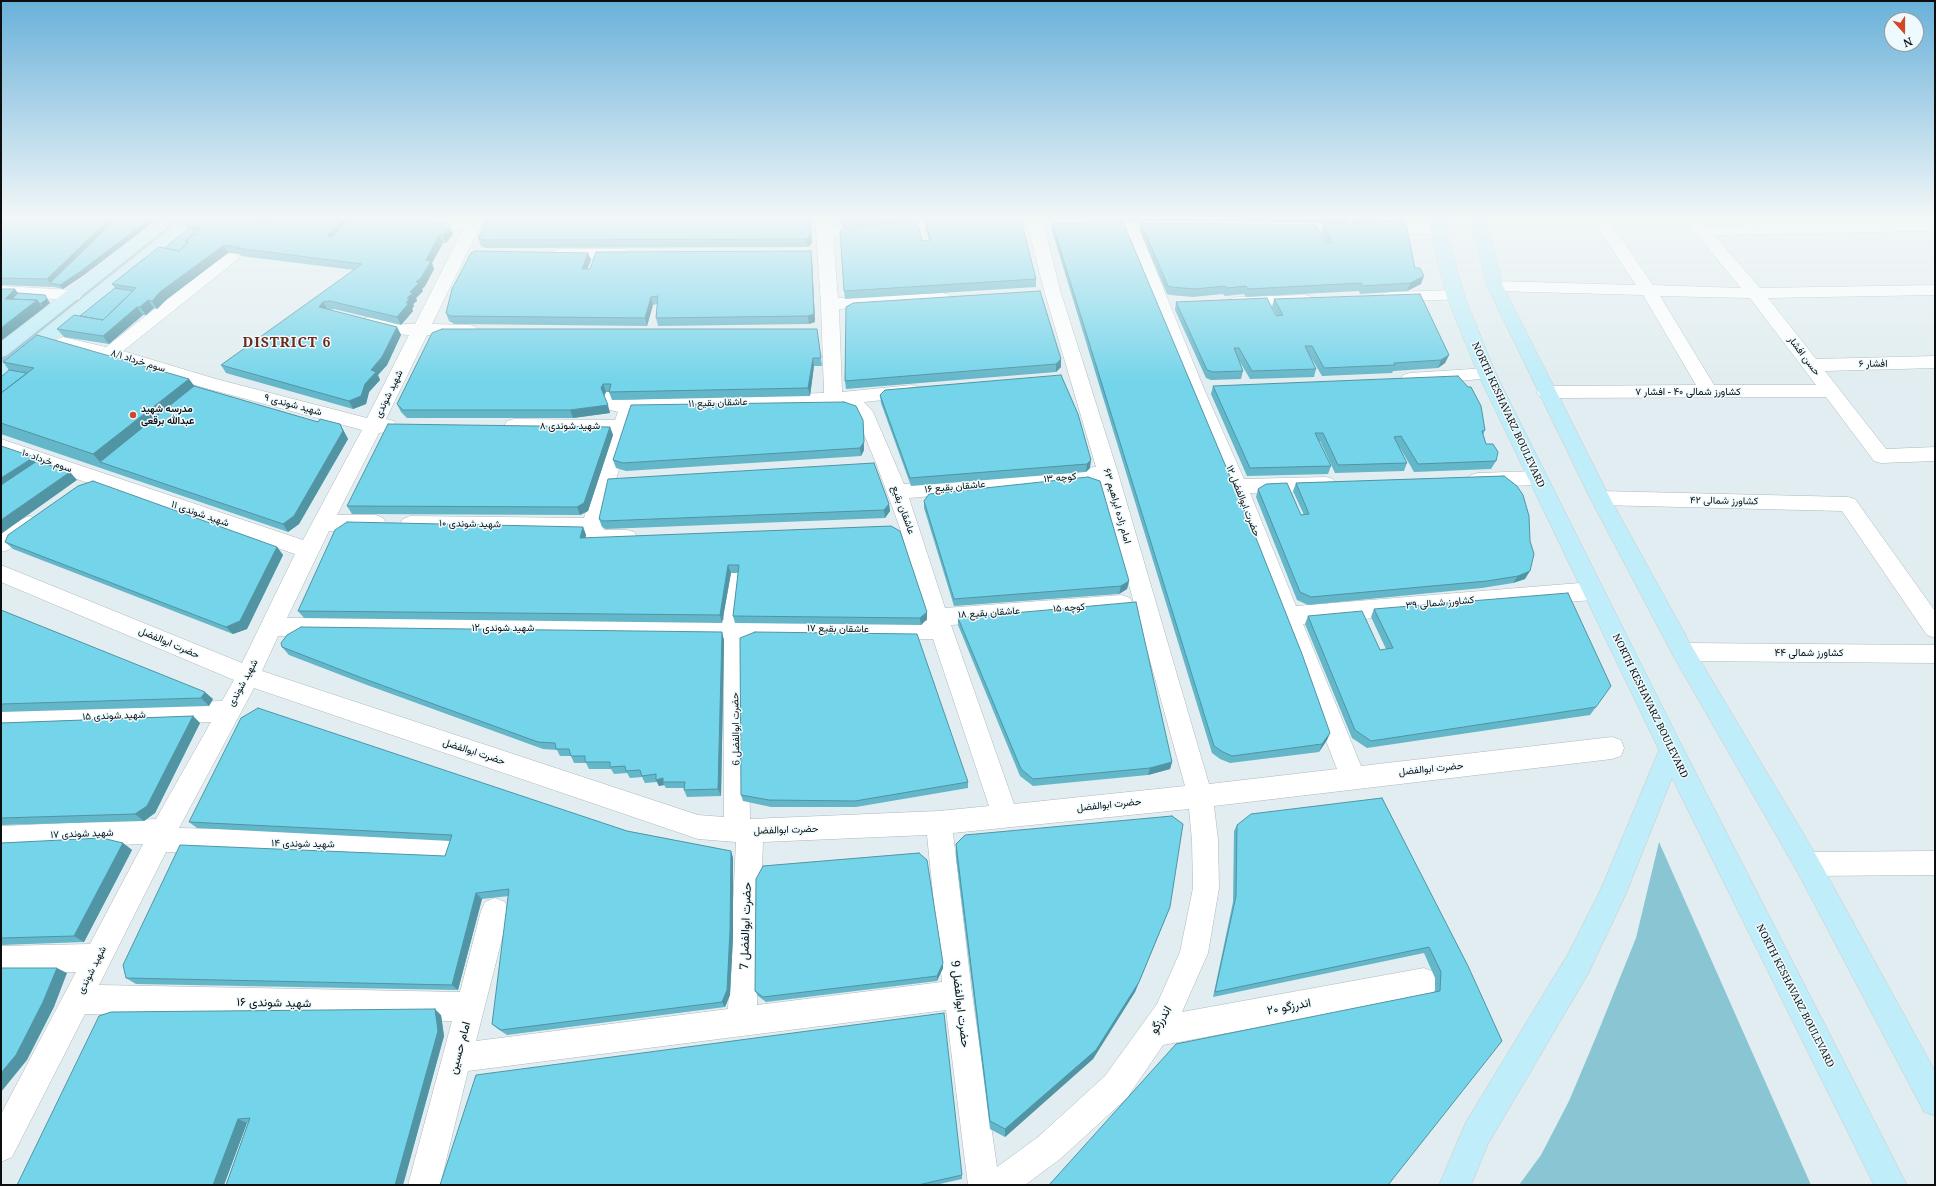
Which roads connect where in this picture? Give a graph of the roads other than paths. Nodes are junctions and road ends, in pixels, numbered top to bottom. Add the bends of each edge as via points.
1 (102, 271) edge
2 (129, 271) edge
3 (212, 271) edge
4 (457, 271) edge
5 (822, 271) edge
6 (1042, 271) edge
7 (1153, 271) edge
8 (1449, 271) edge
9 (1491, 271) edge
10 (1635, 271) edge
11 (1737, 271) edge
12 (1495, 286) junction
13 (1648, 290) junction
14 (1935, 290) edge
15 (1, 291) edge
16 (1755, 293) junction
17 (73, 294) junction
18 (1455, 295) junction
19 (951, 297) edge
20 (1376, 298) edge
21 (1322, 299) edge
22 (1221, 302) edge
23 (830, 304) junction
24 (354, 318) edge
25 (419, 330) junction
26 (489, 331) edge
27 (62, 343) edge
28 (1, 351) edge
29 (109, 353) junction
30 (1935, 362) edge
31 (1811, 365) junction
32 (1, 374) edge
33 (1487, 374) junction
34 (1392, 380) edge
35 (212, 384) joint
36 (929, 389) edge
37 (1830, 391) junction
38 (1546, 392) junction
39 (1709, 392) junction
40 (610, 395) edge
41 (836, 399) junction
42 (629, 405) junction
43 (373, 426) junction
44 (404, 426) edge
45 (498, 426) edge
46 (622, 427) junction
47 (1, 446) edge
48 (1935, 454) edge
49 (1108, 473) junction
50 (93, 477) junction
51 (1537, 478) junction
52 (629, 479) edge
53 (606, 480) junction
54 (1460, 480) edge
55 (1012, 482) joint
56 (1340, 484) edge
57 (1237, 486) junction
58 (74, 490) edge
59 (898, 492) junction
60 (1600, 498) junction
61 (44, 513) edge
62 (323, 523) junction
63 (910, 528) junction
64 (886, 529) edge
65 (593, 530) junction
66 (647, 537) edge
67 (1, 544) edge
68 (308, 550) junction
69 (1, 573) edge
70 (735, 576) edge
71 (1592, 591) junction
72 (1145, 602) junction
73 (1041, 610) joint
74 (1288, 616) junction
75 (939, 624) junction
76 (271, 627) junction
77 (735, 628) junction
78 (1935, 629) edge
79 (1683, 652) junction
80 (1935, 654) edge
81 (248, 676) junction
82 (227, 711) junction
83 (1, 720) edge
84 (1612, 748) dead end
85 (1671, 750) junction
86 (1353, 778) junction
87 (1200, 796) junction
88 (1006, 816) junction
89 (939, 823) junction
90 (744, 831) junction
91 (161, 836) junction
92 (1, 838) edge
93 (448, 848) edge
94 (1935, 863) edge
95 (1807, 864) junction
96 (495, 912) dead end
97 (98, 958) junction
98 (1, 960) edge
99 (1424, 982) dead end
100 (958, 994) junction
101 (77, 999) junction
102 (470, 1007) junction
103 (742, 1020) junction
104 (1155, 1032) junction
105 (457, 1058) junction
106 (1935, 1101) edge
107 (10, 1111) edge
108 (1, 1146) edge
109 (424, 1185) edge
110 (984, 1185) edge
111 (998, 1185) edge
112 (1455, 1185) edge
113 (1891, 1185) edge

1 - 17 main road
2 - 32 main road
3 - 29 street
4 - 25 street, شهید شوندی
5 - 23 street
6 - 49 street, امام زاده ابراهیم ۶۳ via 1044,290 1070,375
7 - 57 street, حضرت ابوالفضل ۱۲ via 1169,304 1203,388
8 - 18 main road, NORTH KESHAVARZ BOULEVARD
9 - 12 main road
10 - 13 street
11 - 16 street, حسن افشار
12 - 13 street
12 - 38 main road
13 - 16 street
13 - 39 street
14 - 16 street
15 - 17 street
16 - 31 street, حسن افشار
17 - 28 main road
18 - 20 street
18 - 33 main road, NORTH KESHAVARZ BOULEVARD
19 - 23 street
21 - 22 street via 1270,308
23 - 41 street via 822,330 832,391
24 - 25 street via 397,329
25 - 26 street
25 - 43 street, شهید شوندی
27 - 29 street, سوم خرداد ۸/۱
29 - 35 street, سوم خرداد ۸/۱
30 - 31 street, افشار ۶
31 - 37 street, حسن افشار
33 - 34 street
33 - 51 main road, NORTH KESHAVARZ BOULEVARD
35 - 43 street, شهید شوندی ۹
36 - 41 street
37 - 39 street, کشاورز شمالی ۴۰ - افشار ۷
37 - 48 street, حسن افشار via 1881,456
38 - 39 street, کشاورز شمالی ۴۰ - افشار ۷
38 - 60 main road
40 - 42 street, عاشقان بقیع ۱۱ via 610,404
41 - 42 street, عاشقان بقیع ۱۱
41 - 59 street, عاشقان بقیع via 855,405 864,412 878,464
42 - 46 street
43 - 44 street
43 - 62 street, شهید شوندی
45 - 46 street, شهید شوندی ۸
46 - 53 street
47 - 50 street, سوم خرداد ۱۰
49 - 55 street, کوچه ۱۳
49 - 72 street, امام زاده ابراهیم ۶۳
50 - 58 street
50 - 68 street, شهید شوندی ۱۱
51 - 54 street
51 - 71 main road, NORTH KESHAVARZ BOULEVARD
52 - 53 street
53 - 65 street
55 - 59 street, عاشقان بقیع ۱۶
56 - 57 street
57 - 74 street, حضرت ابوالفضل ۱۲
59 - 63 street, عاشقان بقیع
60 - 78 street, کشاورز شمالی ۴۲ via 1848,504
60 - 79 main road
61 - 67 street
62 - 65 street, شهید شوندی ۱۰
62 - 68 street, شهید شوندی
63 - 64 street
63 - 75 street, عاشقان بقیع
65 - 66 street, شهید شوندی ۱۰ via 598,538
68 - 76 street, شهید شوندی
69 - 81 street, حضرت ابوالفضل
70 - 77 street, حضرت ابوالفضل 6
71 - 74 street, کشاورز شمالی ۳۹
71 - 85 main road, NORTH KESHAVARZ BOULEVARD
72 - 73 street, کوچه ۱۵
72 - 87 street, امام زاده ابراهیم ۶۳
73 - 75 street, عاشقان بقیع ۱۸
74 - 86 street, حضرت ابوالفضل ۱۲
75 - 77 street, عاشقان بقیع ۱۷
75 - 88 street, عاشقان بقیع
76 - 77 street, شهید شوندی ۱۲
76 - 81 street, شهید شوندی
77 - 90 street, حضرت ابوالفضل 6
79 - 80 street, کشاورز شمالی ۴۴
79 - 95 main road
81 - 82 street, شهید شوندی
81 - 90 street, حضرت ابوالفضل via 698,827
82 - 83 street, شهید شوندی ۱۵
82 - 91 street, شهید شوندی
84 - 86 street, حضرت ابوالفضل
85 - 112 main road via 1612,896 1578,964 1477,1134
85 - 113 main road, NORTH KESHAVARZ BOULEVARD
86 - 87 street, حضرت ابوالفضل
87 - 88 street, حضرت ابوالفضل
87 - 104 street, اندرزگو via 1205,840 1206,888 1194,953 1167,1014
88 - 89 street, حضرت ابوالفضل
89 - 90 street, حضرت ابوالفضل
89 - 100 street, حضرت ابوالفضل 9
90 - 103 street, حضرت ابوالفضل 7
91 - 92 street, شهید شوندی ۱۷
91 - 93 street, شهید شوندی ۱۴
91 - 97 street, شهید شوندی
94 - 95 street
95 - 106 main road
96 - 102 street, امام حسین
97 - 98 street
97 - 101 street, شهید شوندی
99 - 104 street, اندرزگو ۲۰
100 - 103 street
100 - 110 street, حضرت ابوالفضل 9
101 - 102 street, شهید شوندی ۱۶
101 - 107 street, شهید شوندی
102 - 105 street, امام حسین
103 - 105 street
104 - 111 street, اندرزگو via 1116,1087 1049,1148
105 - 109 street, امام حسین
107 - 108 street, شهید شوندی

